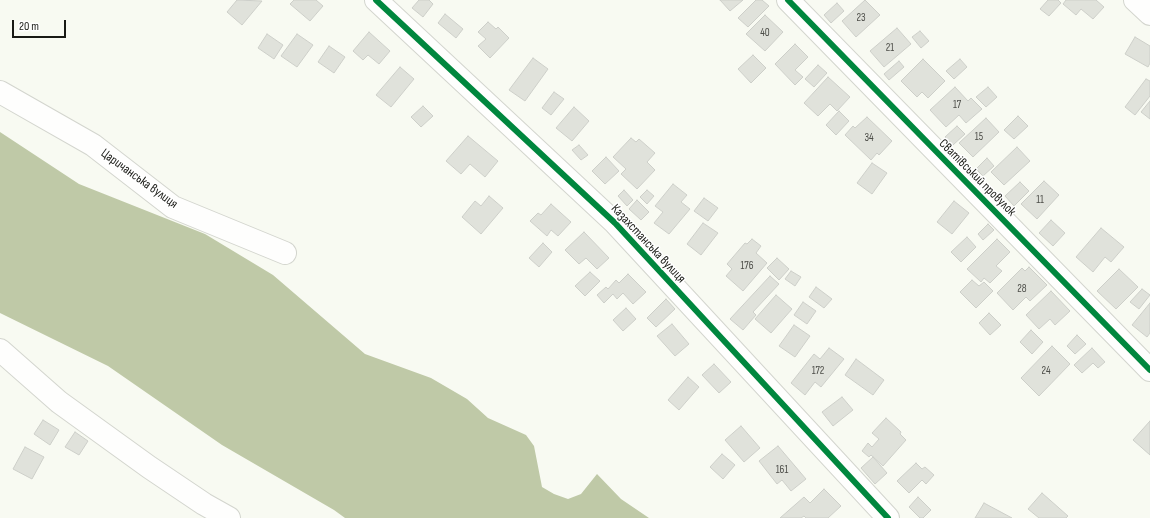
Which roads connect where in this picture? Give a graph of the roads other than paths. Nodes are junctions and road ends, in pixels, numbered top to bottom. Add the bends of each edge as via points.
1 (376, 0) edge
2 (788, 0) edge
3 (1135, 0) edge
4 (1150, 14) edge
5 (0, 92) edge
6 (285, 253) dead end
7 (0, 350) edge
8 (1150, 370) edge
9 (230, 518) edge
10 (888, 518) edge

1 - 10 street, Казахстанська вулиця via 615,223
2 - 8 street, Сватівський провулок
3 - 4 street
5 - 6 street, Царичанська вулиця via 93,145 173,207
7 - 9 street via 59,402 161,476

